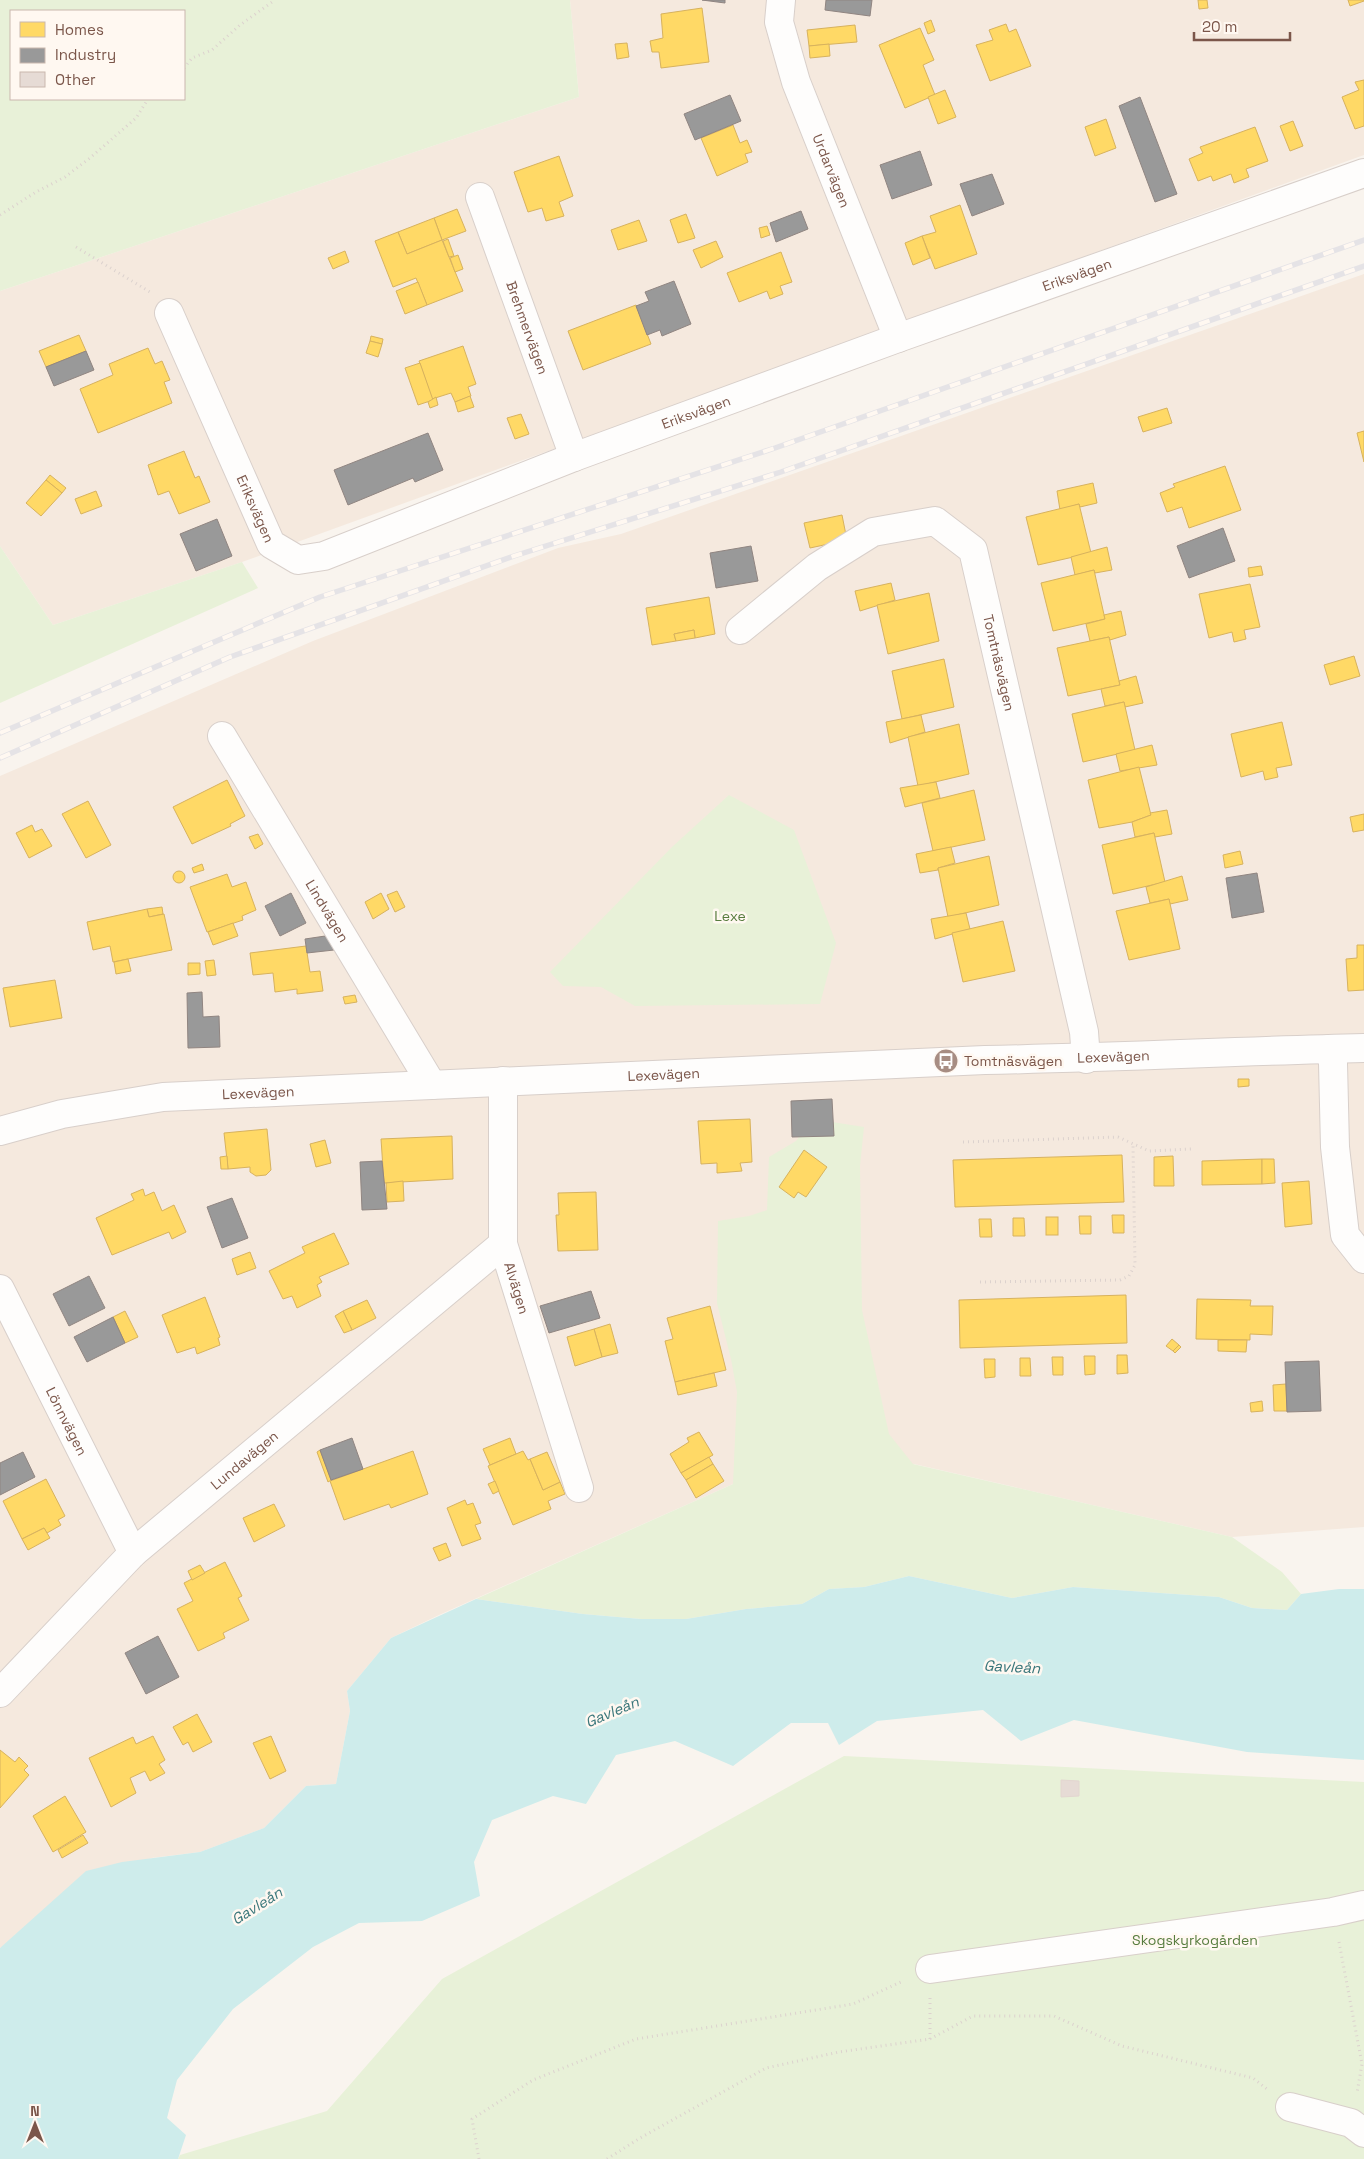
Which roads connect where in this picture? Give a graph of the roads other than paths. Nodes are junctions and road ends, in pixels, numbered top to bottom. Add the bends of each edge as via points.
1 (780, 0) edge
2 (1364, 173) edge
3 (480, 197) dead end
4 (169, 313) road end
5 (898, 338) junction
6 (574, 457) junction
7 (740, 630) dead end
8 (222, 736) dead end
9 (1364, 1048) edge
10 (1330, 1049) junction
11 (1086, 1058) junction
12 (503, 1080) junction
13 (432, 1085) junction
14 (0, 1131) edge
15 (504, 1244) junction
16 (1364, 1259) edge
17 (0, 1289) edge
18 (579, 1488) dead end
19 (133, 1553) junction
20 (0, 1693) edge
21 (1364, 1905) edge
22 (930, 1969) road end
23 (1290, 2107) road end
24 (1358, 2128) edge

1 - 5 street, Urdarvägen via 779,22 796,82
2 - 5 street, Eriksvägen
3 - 6 street, Brehmervägen
4 - 6 street, Eriksvägen via 271,544 298,560 324,556
5 - 6 street, Eriksvägen
7 - 11 street, Tomtnäsvägen via 817,567 873,532 935,521 973,550 1084,1032
8 - 13 street, Lindvägen
9 - 10 street, Lexevägen
10 - 11 street, Lexevägen
10 - 16 street via 1335,1147 1346,1235
11 - 12 street, Lexevägen
12 - 13 street, Lexevägen
12 - 15 street, Alvägen
13 - 14 street, Lexevägen via 163,1097 62,1114
15 - 18 street, Alvägen
15 - 19 street, Lundavägen
17 - 19 street, Lönnvägen
19 - 20 street, Lundavägen
21 - 22 street
23 - 24 street

